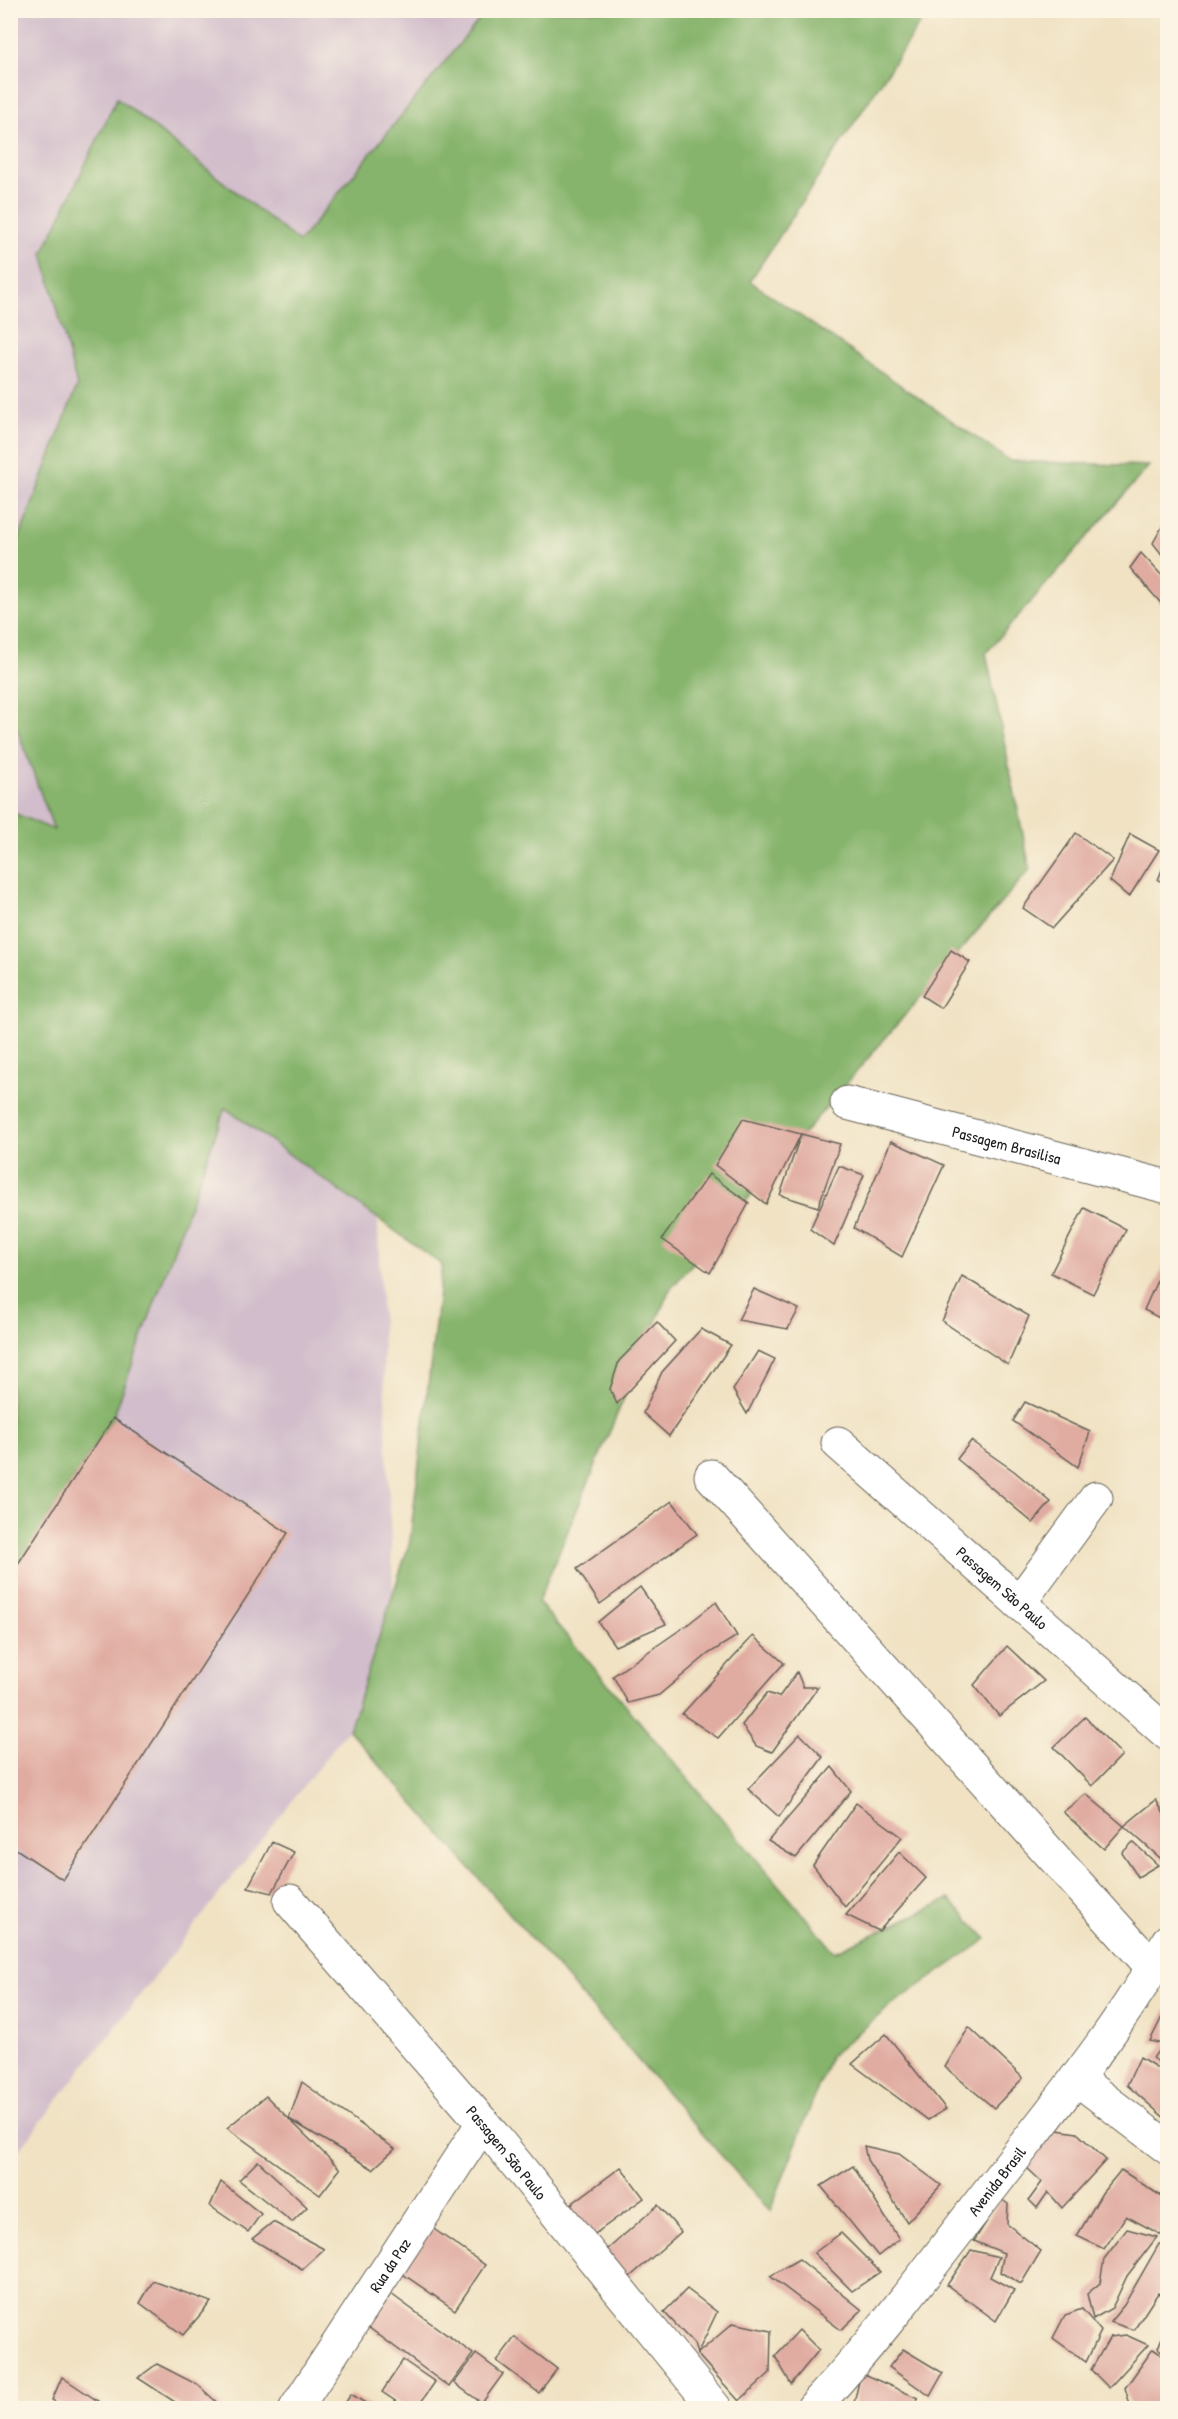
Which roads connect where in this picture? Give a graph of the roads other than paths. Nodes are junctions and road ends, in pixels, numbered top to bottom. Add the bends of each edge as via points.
1 (847, 1103) dead end
2 (1167, 1187) edge
3 (838, 1443) dead end
4 (711, 1476) dead end
5 (1096, 1498) dead end
6 (1019, 1603) junction
7 (1167, 1734) edge
8 (290, 1901) dead end
9 (1160, 1954) edge
10 (1076, 2078) junction
11 (483, 2123) junction
12 (1167, 2148) edge
13 (296, 2409) edge
14 (715, 2409) edge
15 (813, 2409) edge

1 - 2 street, Passagem Brasilisa
3 - 6 street, Passagem São Paulo
4 - 9 street
5 - 6 street
6 - 7 street, Passagem São Paulo
8 - 11 street, Passagem São Paulo
9 - 10 street, Avenida Brasil
10 - 12 street
10 - 15 street, Avenida Brasil via 859,2359
11 - 13 street, Rua da Paz
11 - 14 street, Passagem São Paulo

